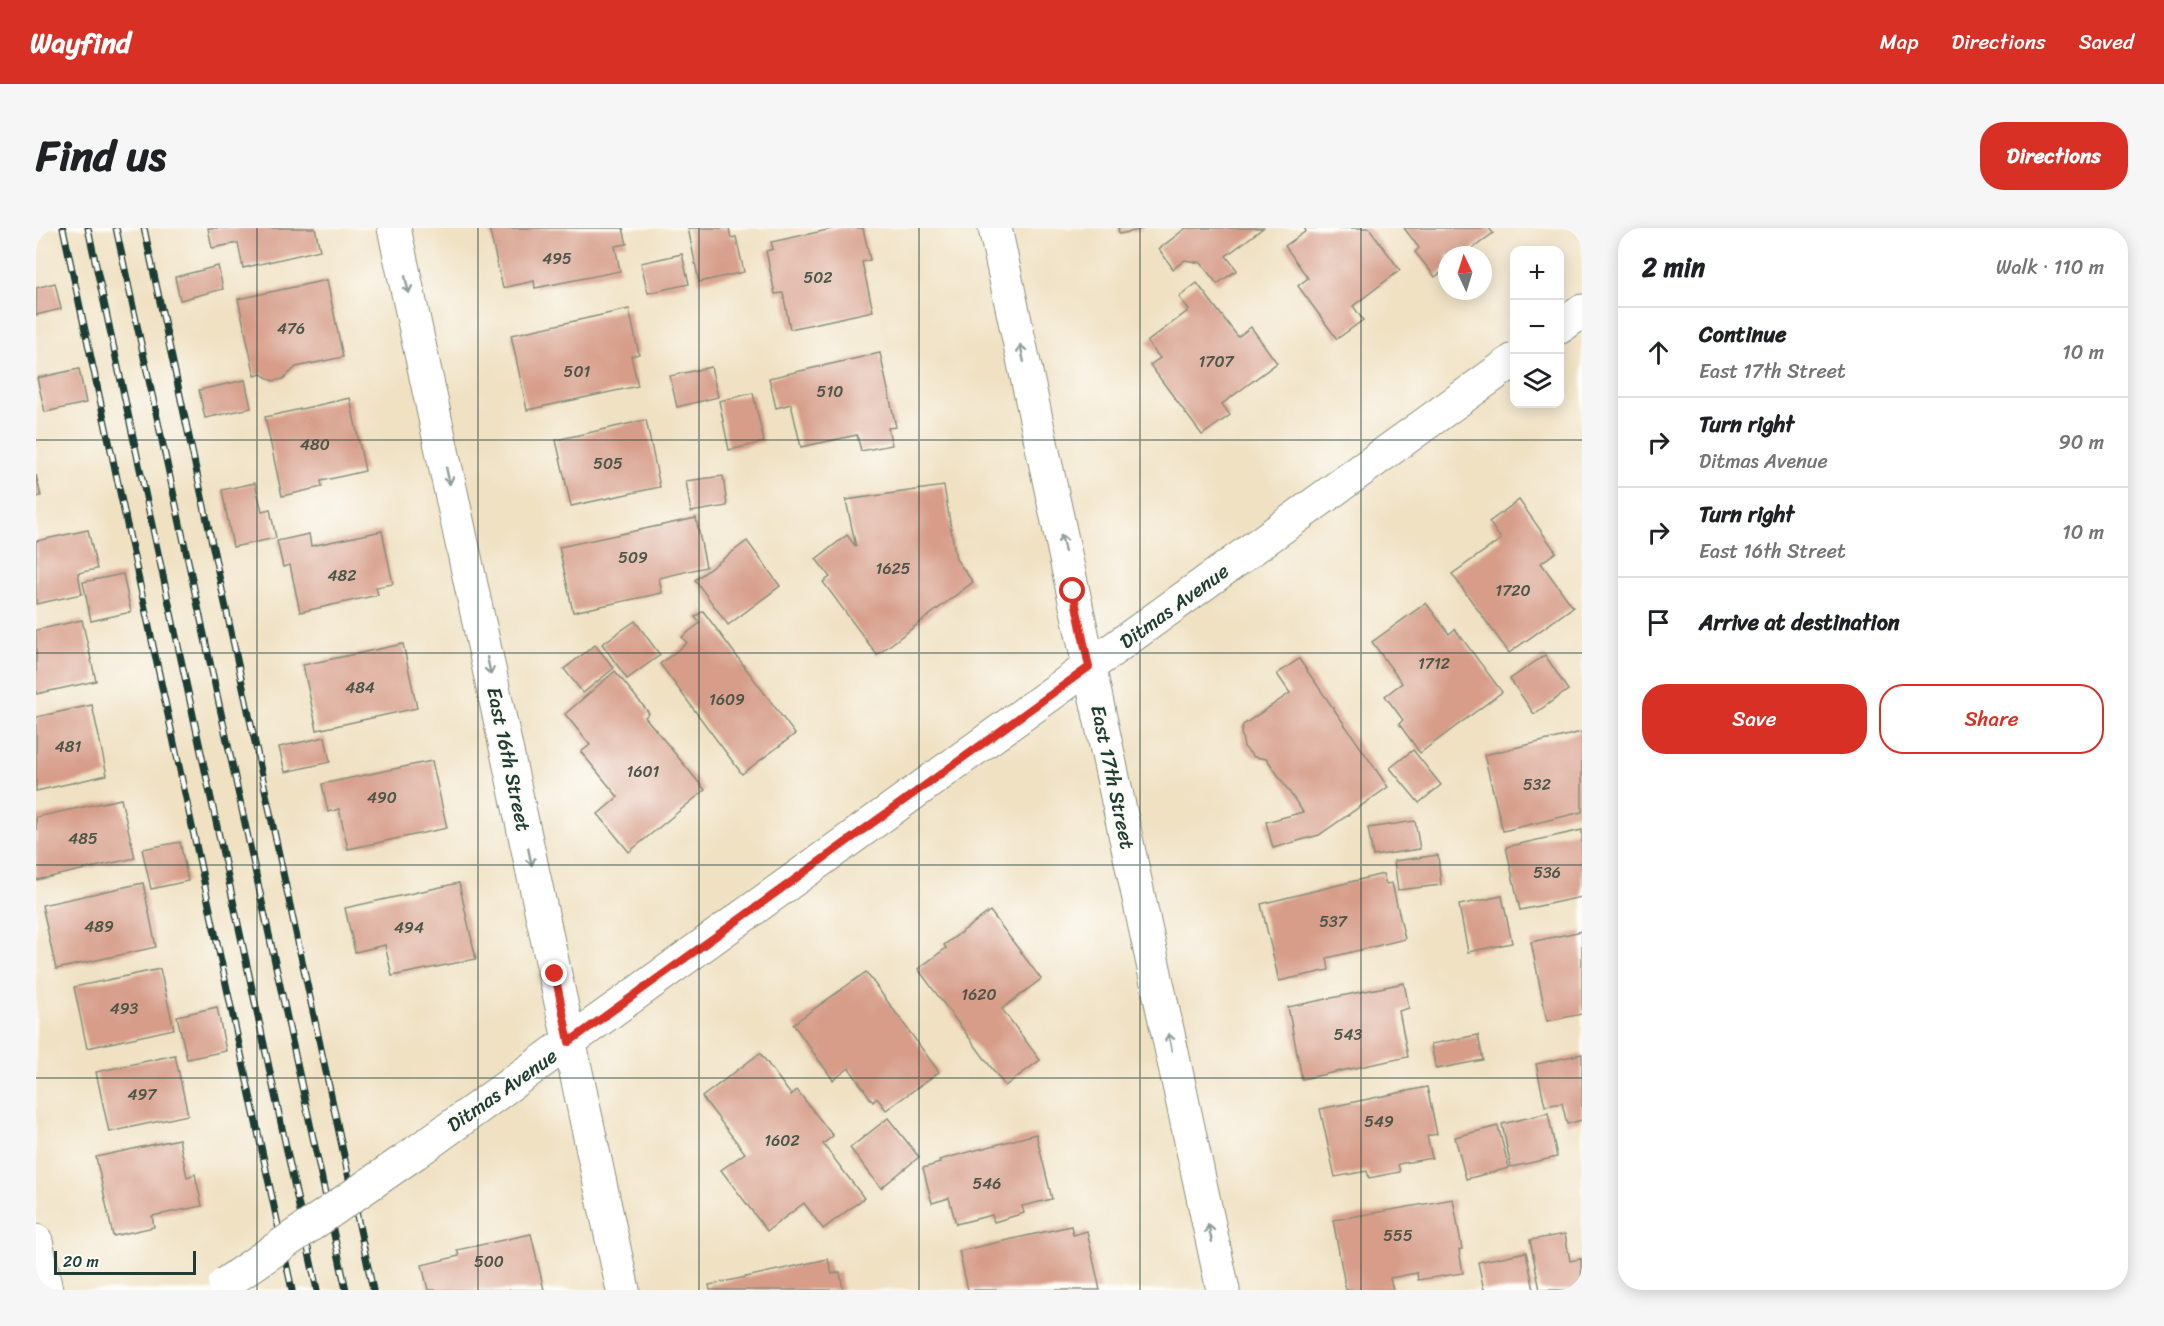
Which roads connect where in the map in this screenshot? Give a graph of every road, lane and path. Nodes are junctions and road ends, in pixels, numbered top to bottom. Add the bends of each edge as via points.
1 (394, 228) edge
2 (995, 228) edge
3 (1582, 311) edge
4 (1564, 324) edge
5 (1510, 364) edge
6 (1089, 667) junction
7 (569, 1042) junction
8 (36, 1242) edge
9 (220, 1287) edge
10 (46, 1290) edge
11 (623, 1290) edge
12 (1223, 1290) edge

1 -> 7 street, East 16th Street
6 -> 2 street, East 17th Street
3 - 4 street
5 - 6 street, Ditmas Avenue
6 - 7 street, Ditmas Avenue
12 -> 6 street, East 17th Street
7 - 9 street, Ditmas Avenue, bridge
7 - 11 street, East 16th Street
8 - 10 street

